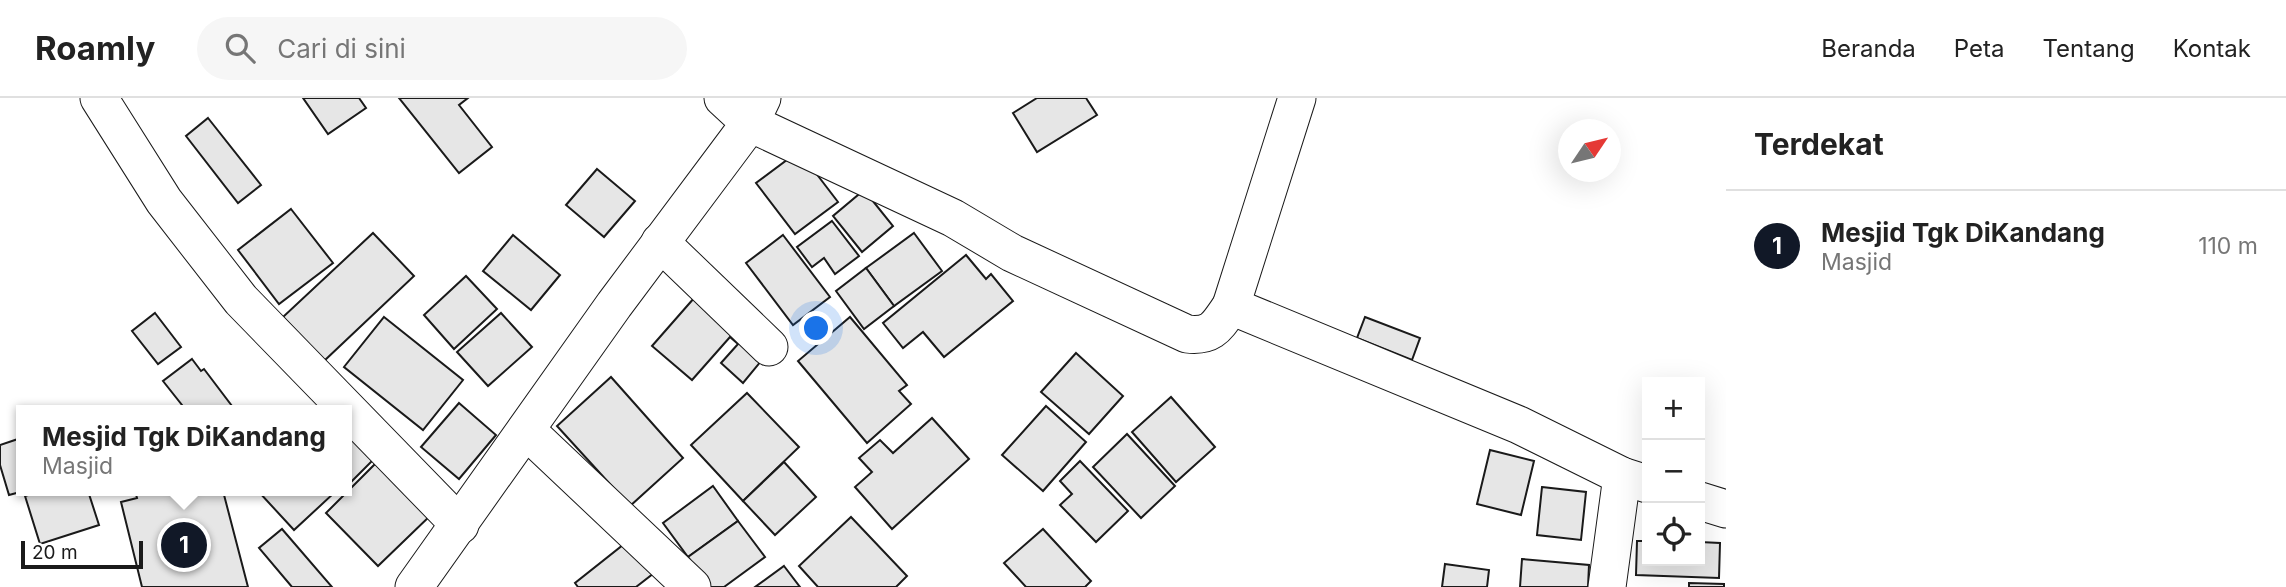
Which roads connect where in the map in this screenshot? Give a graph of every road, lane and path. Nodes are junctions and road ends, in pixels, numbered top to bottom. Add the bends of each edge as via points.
1 (99, 98) edge
2 (723, 98) edge
3 (1297, 98) edge
4 (756, 111) edge
5 (660, 242) junction
6 (1231, 306) junction
7 (769, 347) dead end
8 (344, 405) edge
9 (352, 414) edge
10 (526, 430) junction
11 (1635, 480) edge
12 (1705, 502) edge
13 (1726, 509) edge
14 (460, 525) junction
15 (425, 583) edge
16 (692, 587) edge
17 (1607, 587) edge

1 - 8 street via 164,201 242,300
2 - 4 street
3 - 6 street
4 - 5 street
4 - 6 street via 1012,253 1187,334 1202,336 1217,327
5 - 7 street
5 - 10 street
6 - 11 street via 1519,425
9 - 14 street
10 - 14 street
10 - 16 street
11 - 17 street
12 - 13 street
14 - 15 street

